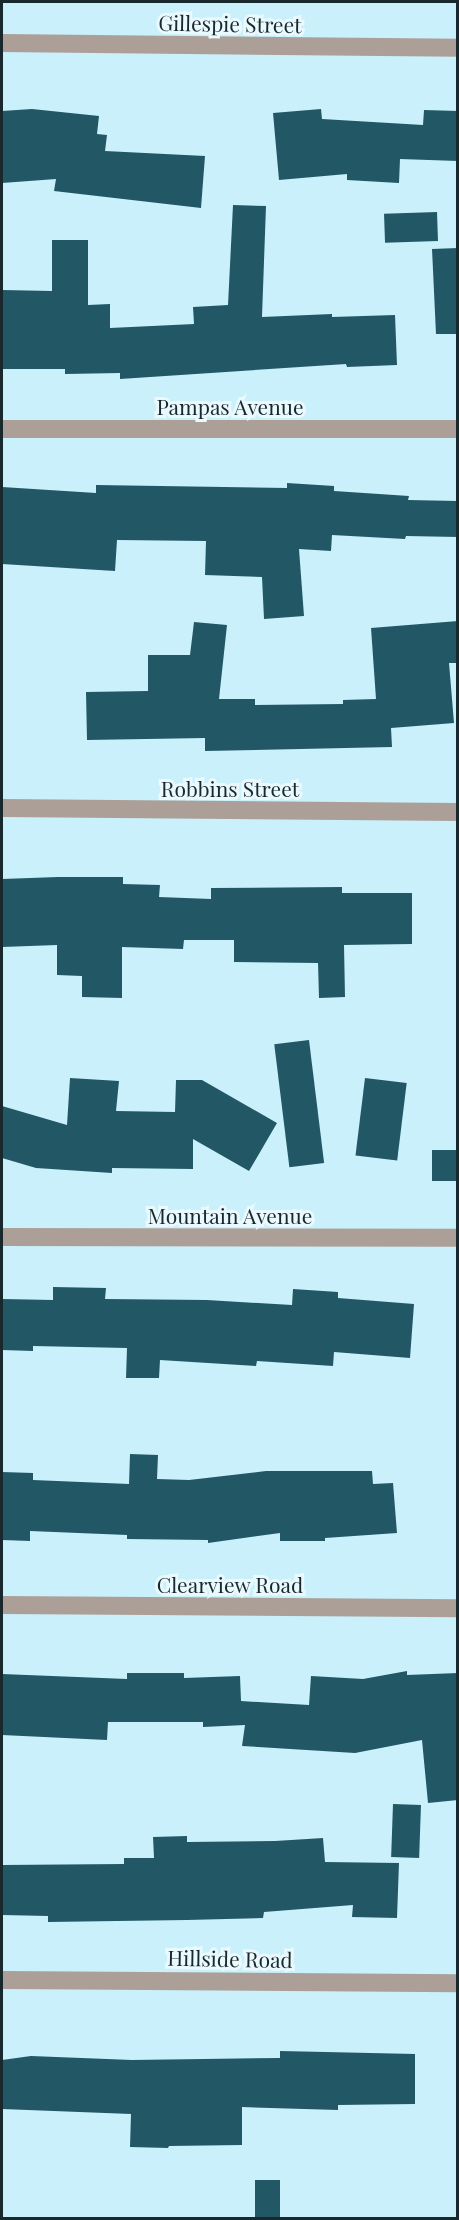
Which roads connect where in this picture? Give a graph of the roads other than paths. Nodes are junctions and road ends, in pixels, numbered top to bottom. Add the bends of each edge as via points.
1 (2, 43) edge
2 (458, 48) edge
3 (2, 429) edge
4 (458, 429) edge
5 (2, 808) edge
6 (458, 812) edge
7 (2, 1237) edge
8 (458, 1238) edge
9 (2, 1605) edge
10 (458, 1608) edge
11 (2, 1980) edge
12 (458, 1983) edge

1 - 2 street, Gillespie Street
3 - 4 street, Pampas Avenue
5 - 6 street, Robbins Street
7 - 8 street, Mountain Avenue
9 - 10 street, Clearview Road
11 - 12 street, Hillside Road

